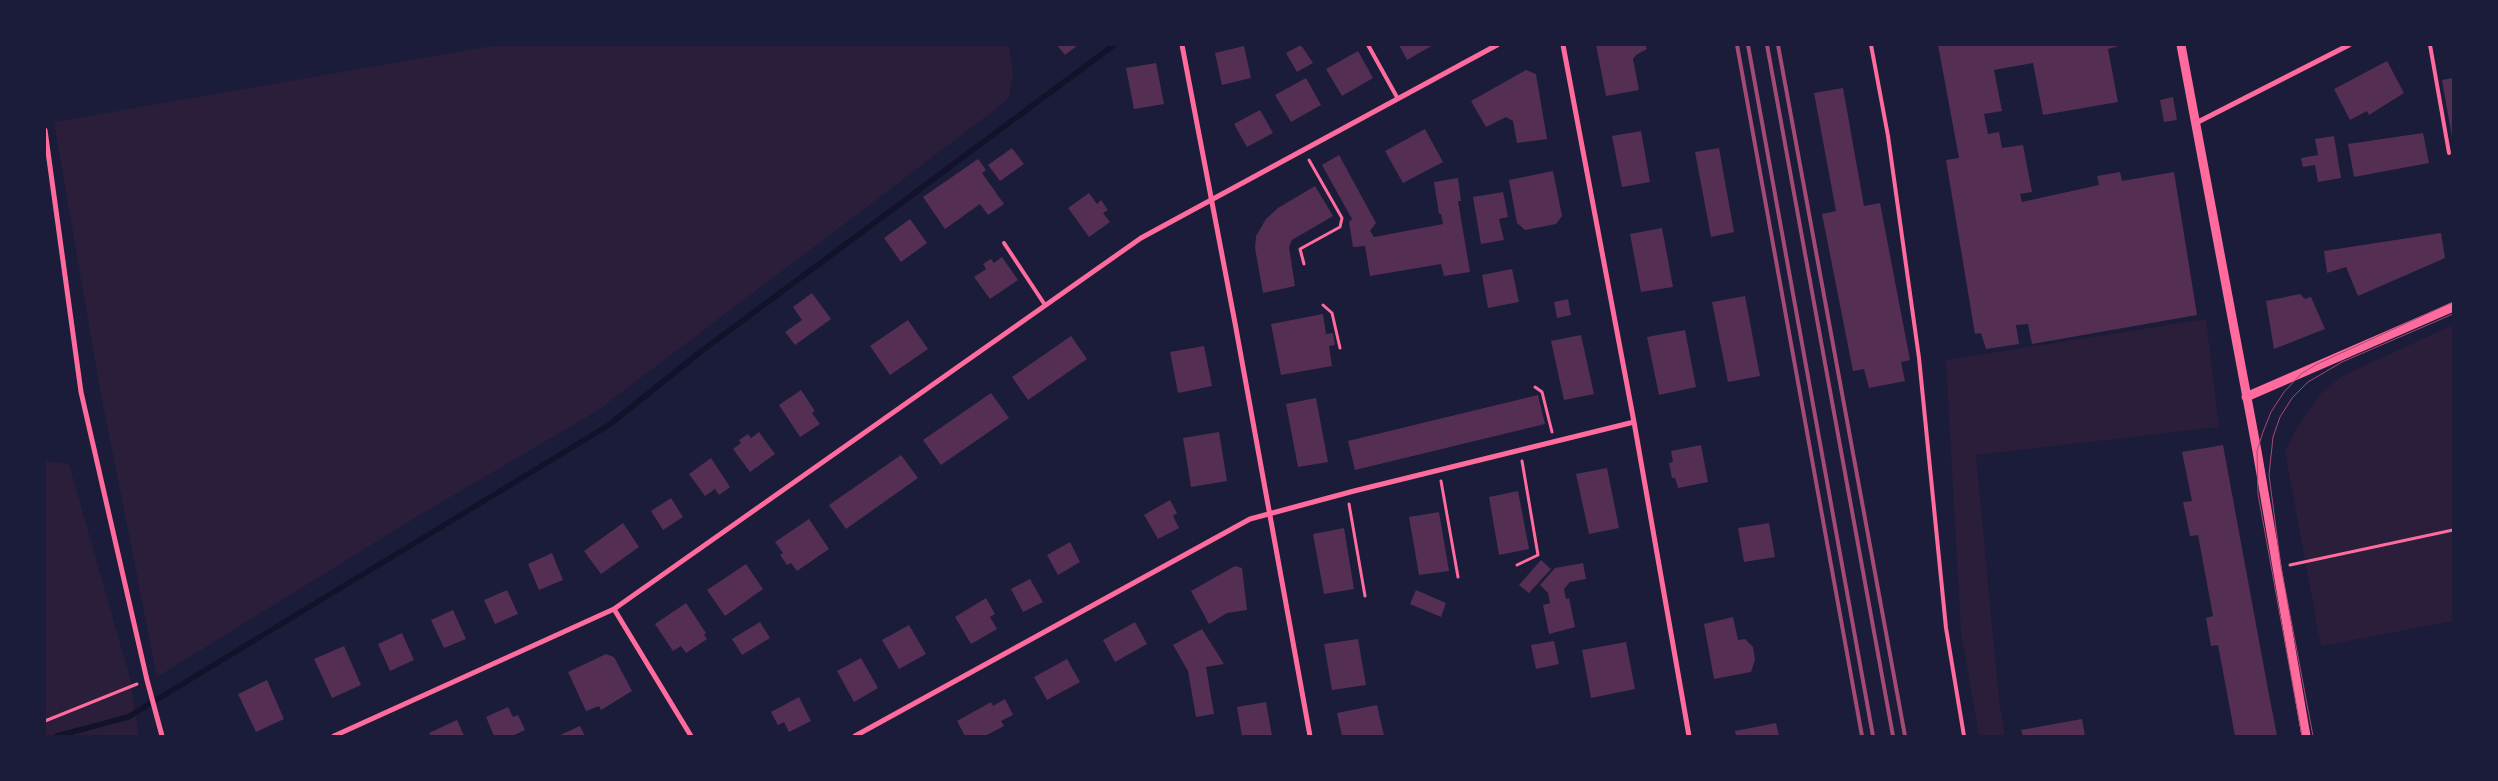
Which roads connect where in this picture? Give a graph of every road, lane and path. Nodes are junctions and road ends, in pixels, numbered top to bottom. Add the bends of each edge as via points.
1 (1182, 45) edge
2 (1368, 45) edge
3 (1497, 45) edge
4 (1563, 45) edge
5 (1871, 45) edge
6 (2181, 45) edge
7 (2349, 45) edge
8 (2430, 45) edge
9 (1398, 98) junction
10 (2196, 123) junction
11 (45, 130) edge
12 (1303, 151) junction
13 (2449, 153) dead end
14 (1211, 199) junction
15 (1004, 244) dead end
16 (1304, 264) dead end
17 (1045, 305) junction
18 (1323, 306) dead end
19 (2453, 307) edge
20 (1340, 348) dead end
21 (1535, 387) dead end
22 (2246, 397) junction
23 (1634, 422) junction
24 (1554, 442) junction
25 (1520, 451) junction
26 (1440, 471) junction
27 (1347, 493) junction
28 (1270, 512) junction
29 (2453, 530) edge
30 (1518, 564) dead end
31 (2276, 568) junction
32 (1458, 577) dead end
33 (1365, 596) dead end
34 (614, 609) junction
35 (147, 680) junction
36 (45, 721) edge
37 (162, 736) edge
38 (334, 736) edge
39 (691, 736) edge
40 (855, 736) edge
41 (1310, 736) edge
42 (1689, 736) edge
43 (1964, 736) edge
44 (2306, 736) edge

1 - 14 street
2 - 9 lane
3 - 9 street
4 - 23 street
5 - 43 lane via 1888,136 1920,358 1946,628
6 - 10 street
7 - 10 street
8 - 13 lane
9 - 12 street
10 - 22 street
11 - 35 street via 81,392
12 - 14 street
12 - 16 path via 1342,218 1340,227 1300,249
14 - 17 street via 1141,238
14 - 28 street
15 - 17 lane
17 - 34 street
18 - 20 path via 1332,313
19 - 22 street
21 - 24 path via 1542,392
22 - 31 street
23 - 24 street
23 - 42 street
24 - 25 street
25 - 26 street
25 - 30 path via 1538,555
26 - 27 street
26 - 32 path
27 - 28 street
27 - 33 path
28 - 40 street via 1250,519
28 - 41 street
29 - 31 path
31 - 44 street
34 - 38 street
34 - 39 street
35 - 36 path
35 - 37 street

